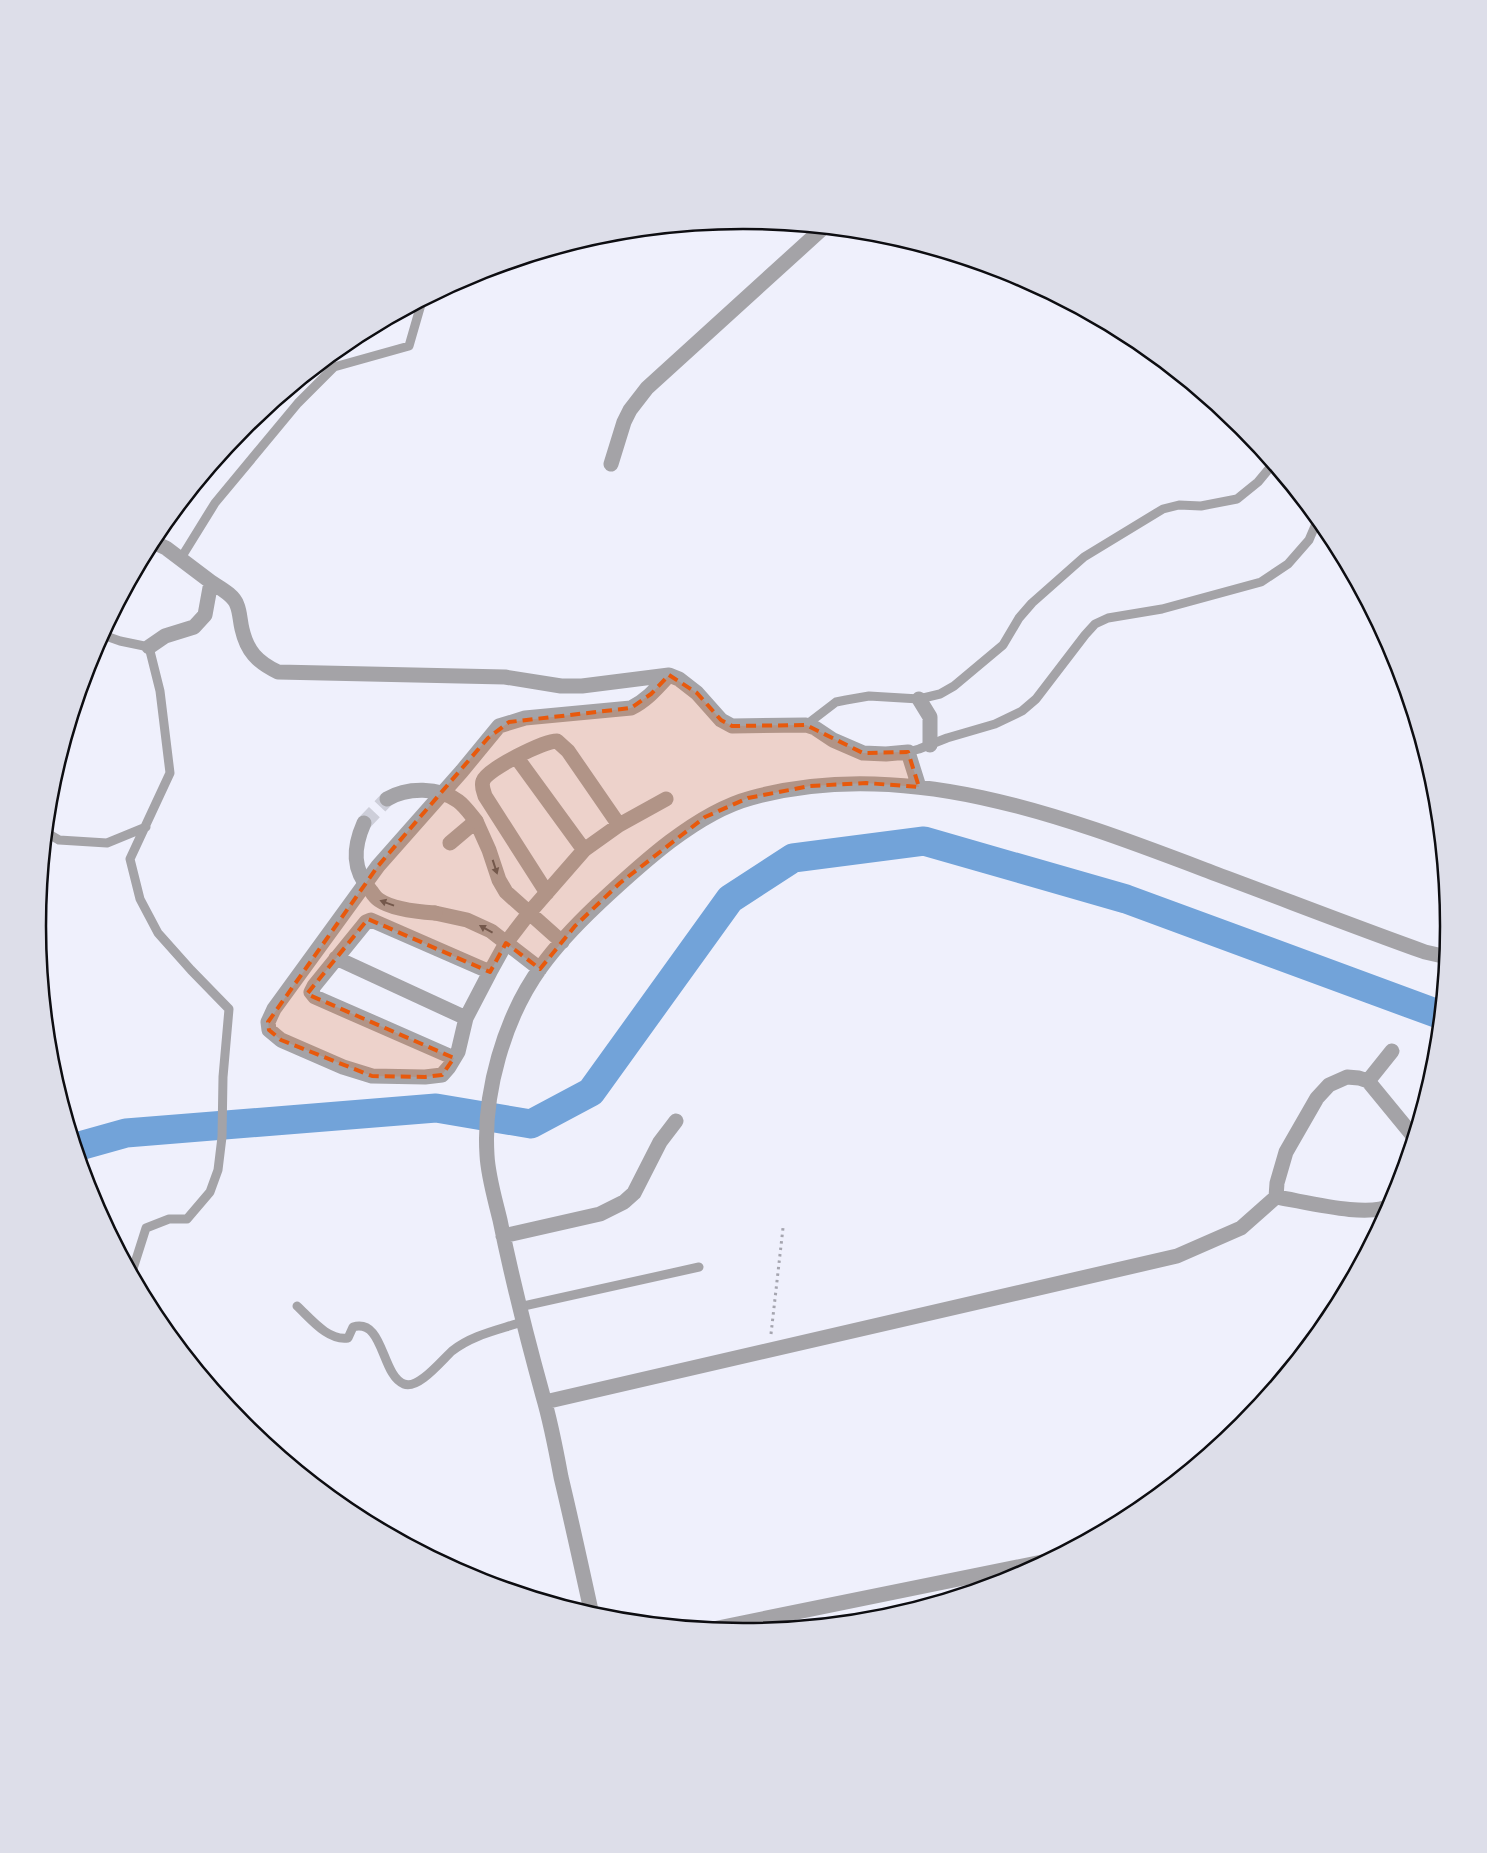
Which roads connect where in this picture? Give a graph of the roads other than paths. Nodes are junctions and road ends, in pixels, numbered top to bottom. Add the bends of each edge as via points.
1 (817, 233) edge
2 (420, 309) edge
3 (611, 464) dead end
4 (1269, 469) edge
5 (1315, 527) edge
6 (160, 545) edge
7 (182, 558) junction
8 (211, 582) junction
9 (109, 637) edge
10 (149, 647) junction
11 (669, 675) junction
12 (919, 699) junction
13 (806, 725) junction
14 (930, 745) junction
15 (908, 752) junction
16 (517, 758) junction
17 (919, 787) junction
18 (666, 798) dead end
19 (387, 799) tunnel mouth
20 (476, 822) junction
21 (364, 823) tunnel mouth
22 (619, 825) junction
23 (146, 826) junction
24 (52, 835) edge
25 (450, 843) dead end
26 (584, 850) junction
27 (547, 893) junction
28 (529, 913) junction
29 (562, 942) junction
30 (506, 943) junction
31 (1440, 956) edge
32 (336, 958) junction
33 (540, 969) junction
34 (490, 972) junction
35 (466, 1018) junction
36 (1392, 1052) dead end
37 (454, 1058) junction
38 (1368, 1081) junction
39 (676, 1121) dead end
40 (1410, 1132) edge
41 (1276, 1196) junction
42 (1381, 1209) edge
43 (503, 1236) junction
44 (134, 1265) edge
45 (700, 1267) dead end
46 (297, 1306) dead end
47 (521, 1315) junction
48 (545, 1402) junction
49 (1019, 1567) edge
50 (590, 1606) edge
51 (742, 1624) edge

1 - 3 street via 647,388 630,410
2 - 7 lane via 409,346 334,366 298,403 215,503
4 - 12 lane via 1237,499 1163,509 1084,557 1032,603 1002,645 985,662 940,694
5 - 14 lane via 1309,540 1288,564 1261,582 1162,609 1108,618 1095,624 1036,699 1022,711 995,724
6 - 7 street
7 - 8 street
8 - 10 street via 205,615 194,627 165,636
8 - 11 street via 237,604 246,643 252,654 263,665 278,672 504,677 561,686
9 - 10 lane
10 - 23 lane via 160,691 170,773
11 - 13 street via 697,692 721,720 732,726
11 - 37 street via 642,702 631,708 525,718 499,726 378,866 274,1009 268,1022 269,1030 281,1040 372,1076 442,1075
12 - 13 lane via 869,696 836,702
12 - 14 street via 930,718
13 - 15 street via 863,753
14 - 15 lane
15 - 17 street
16 - 22 street via 546,743 557,741 562,744
16 - 26 street
16 - 27 street via 486,776 482,788
17 - 29 street via 835,784 748,798 705,817 663,848 614,889
17 - 31 street via 1036,811 1112,834
18 - 22 street
19 - 20 street, bridge via 397,793 435,791 459,801
20 - 25 street
20 -> 28 street via 499,880 506,892
30 -> 21 street, bridge via 491,931 467,920 407,910 379,900 362,881 355,854
22 - 26 street
23 - 24 lane via 107,843 59,840
23 - 44 lane via 130,859 140,899 158,933 229,1009 222,1137 218,1170 210,1192 187,1219 169,1219 146,1228
26 - 27 street
27 - 28 street
28 - 29 street
28 - 30 street
29 - 33 street
30 - 33 street
30 - 34 street
32 - 34 street via 371,920
32 - 35 street
32 - 37 street via 314,986 315,998
33 - 43 street via 513,1017 498,1060 488,1105 486,1158
34 - 35 street
35 - 37 street
36 - 38 street
38 - 40 street
38 - 41 street via 1346,1077 1330,1085 1317,1098 1286,1152
39 - 43 street via 660,1142 634,1193 624,1202 600,1214
41 - 42 street via 1360,1211
41 - 48 street via 1241,1228 1177,1256
43 - 47 street
45 - 47 lane
46 - 47 lane via 329,1335 340,1339 348,1338 353,1328 360,1325 367,1328 376,1338 390,1371 405,1385 422,1379 453,1350 471,1339
47 - 48 street
48 - 50 street
49 - 51 street

